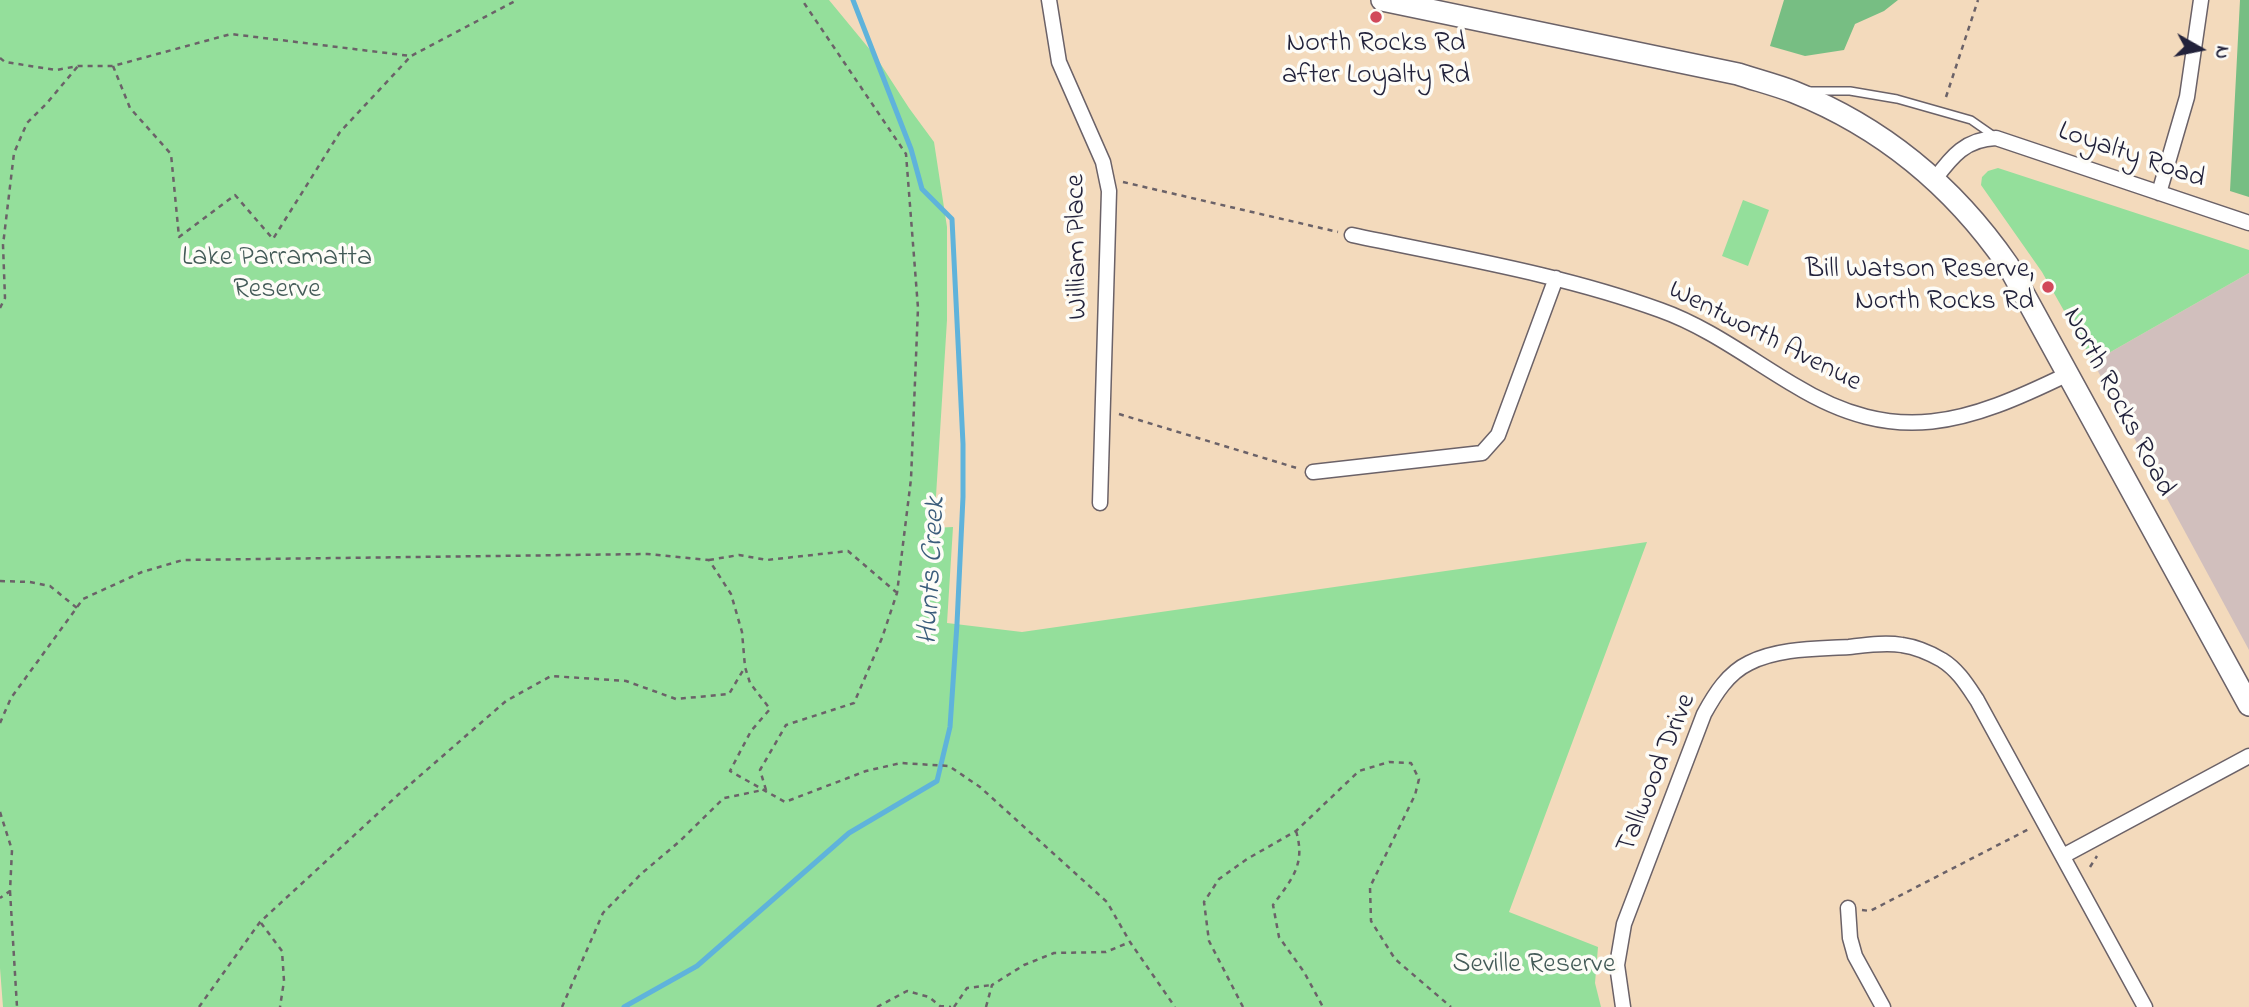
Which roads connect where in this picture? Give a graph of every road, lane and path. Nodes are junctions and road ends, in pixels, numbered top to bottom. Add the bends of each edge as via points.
1 (517, 0) edge
2 (802, 0) edge
3 (1049, 0) edge
4 (1382, 0) edge
5 (1978, 0) edge
6 (2201, 0) edge
7 (411, 56) junction
8 (0, 58) edge
9 (78, 66) junction
10 (113, 66) junction
11 (1794, 92) junction
12 (1946, 97) dead end
13 (1996, 138) junction
14 (1107, 178) junction
15 (1935, 178) junction
16 (2159, 193) junction
17 (2249, 223) edge
18 (1352, 235) joint
19 (1556, 278) junction
20 (0, 308) edge
21 (2068, 374) junction
22 (1102, 409) junction
23 (1313, 472) joint
24 (1100, 503) dead end
25 (709, 560) junction
26 (0, 581) edge
27 (897, 593) junction
28 (77, 608) junction
29 (745, 667) junction
30 (2249, 705) edge
31 (0, 723) edge
32 (2249, 756) edge
33 (766, 790) junction
34 (0, 812) edge
35 (2043, 822) junction
36 (1296, 831) junction
37 (2063, 856) junction
38 (2085, 863) dead end
39 (2086, 872) dead end
40 (10, 891) junction
41 (0, 898) edge
42 (1848, 908) joint
43 (260, 922) junction
44 (1130, 942) junction
45 (992, 985) junction
46 (17, 1007) edge
47 (199, 1007) edge
48 (280, 1007) edge
49 (562, 1007) edge
50 (877, 1007) edge
51 (952, 1007) edge
52 (986, 1007) edge
53 (1175, 1007) edge
54 (1243, 1007) edge
55 (1324, 1007) edge
56 (1451, 1007) edge
57 (1623, 1007) edge
58 (1883, 1007) edge
59 (2145, 1007) edge

1 - 7 path
2 - 27 path via 906,154 918,309 911,479
3 - 14 street, William Place via 1059,62
4 - 11 main road, North Rocks Road via 1738,74
5 - 12 path
6 - 16 street via 2187,97
7 - 10 path via 231,34
7 - 10 path via 340,132 273,239 235,195 179,237 171,154 130,108
8 - 9 path via 56,70
9 - 10 path
9 - 20 path via 27,122 14,153 2,245 5,298
11 - 13 lane, Loyalty Road via 1820,89 1897,99 1970,120
11 - 15 main road, North Rocks Road via 1872,132
13 - 15 street via 1968,144
13 - 16 street, Loyalty Road
14 - 18 path
14 - 22 street, William Place via 1109,248
15 - 21 main road, North Rocks Road via 1982,227 2008,265
16 - 17 street, Loyalty Road
18 - 19 street, Wentworth Avenue
19 - 21 street, Wentworth Avenue via 1662,310 1847,411 1904,424 1983,412
19 - 23 street via 1498,435 1482,453
21 - 30 main road, North Rocks Road
22 - 23 path
22 - 24 street, William Place
25 - 27 path via 739,555 766,560 848,551
25 - 28 path via 647,554 183,560 142,572 83,599
25 - 29 path via 731,594 742,632
26 - 28 path via 50,586
27 - 33 path via 854,703 786,725 760,770
28 - 31 path via 11,698
29 - 33 path via 750,683 770,709 751,731 730,771
29 - 43 path via 729,694 676,699 626,681 551,676 506,701
32 - 37 street
33 - 44 path via 785,802 866,771 901,763 949,766 980,787 1107,902
33 - 49 path via 724,798 603,913
34 - 40 path via 12,850
35 - 37 street, Tallwood Drive
35 - 42 path via 1870,911
35 - 57 street, Tallwood Drive via 1978,700 1943,661 1920,649 1883,644 1791,650 1749,663 1723,684 1704,714 1624,924 1618,965
36 - 54 path via 1219,879 1204,902 1209,941
36 - 55 path via 1301,847 1299,866 1273,905 1279,937
36 - 56 path via 1359,771 1389,762 1412,763 1419,779 1415,795 1370,887 1371,921 1395,959
37 - 59 street, Tallwood Drive
38 - 39 path via 2091,870
40 - 41 path
40 - 46 path
42 - 58 street via 1855,956
43 - 47 path
43 - 48 path via 282,951
44 - 45 path via 1106,952 1054,953
44 - 53 path
45 - 51 path via 967,988
45 - 52 path
50 - 51 path via 907,991

